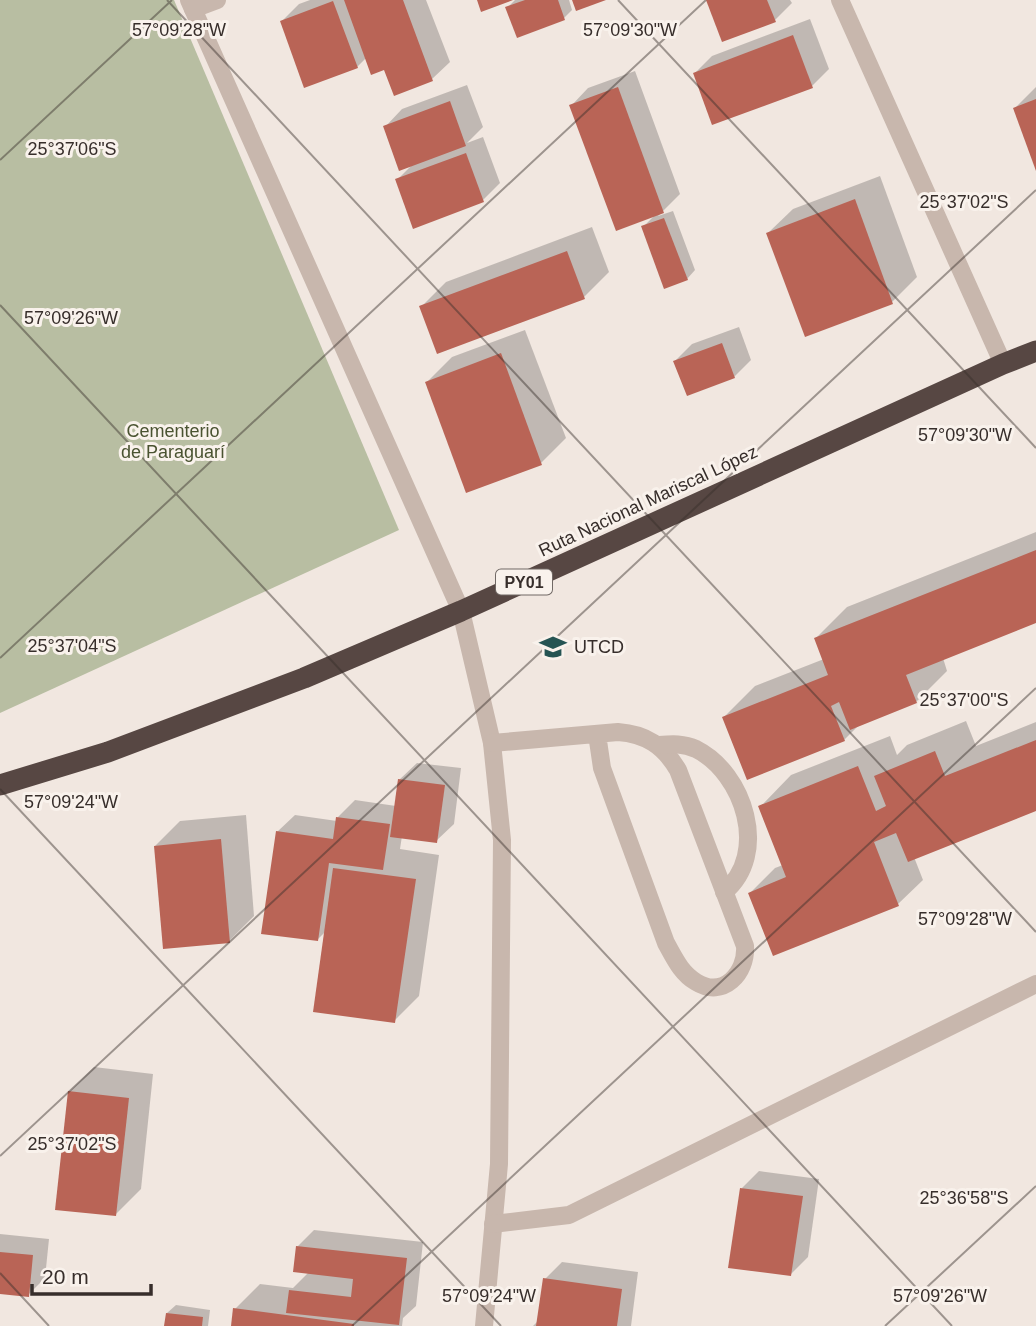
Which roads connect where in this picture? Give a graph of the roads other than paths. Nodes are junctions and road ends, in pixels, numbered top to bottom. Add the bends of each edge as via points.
1 (217, 0) edge
2 (840, 0) edge
3 (191, 5) edge
4 (1036, 351) edge
5 (1003, 364) junction
6 (461, 611) junction
7 (597, 734) junction
8 (492, 743) junction
9 (658, 745) junction
10 (0, 785) edge
11 (724, 892) junction
12 (1036, 984) edge
13 (494, 1224) junction
14 (484, 1326) edge

1 - 3 street
2 - 5 street
3 - 6 street
4 - 5 highway, Ruta Nacional Mariscal López / PY01
5 - 6 highway, Ruta Nacional Mariscal López / PY01
6 - 8 street
6 - 10 highway, Ruta Nacional Mariscal López / PY01 via 134,742
7 - 8 street
7 - 9 street via 633,733
7 - 11 street via 602,768 666,943 681,970 707,986 717,987 736,978 746,958
8 - 13 street via 502,840 499,1164
9 - 11 street via 678,770
9 - 11 street via 680,744 697,750 735,789 745,816 749,850 740,876
12 - 13 street via 569,1215
13 - 14 street

